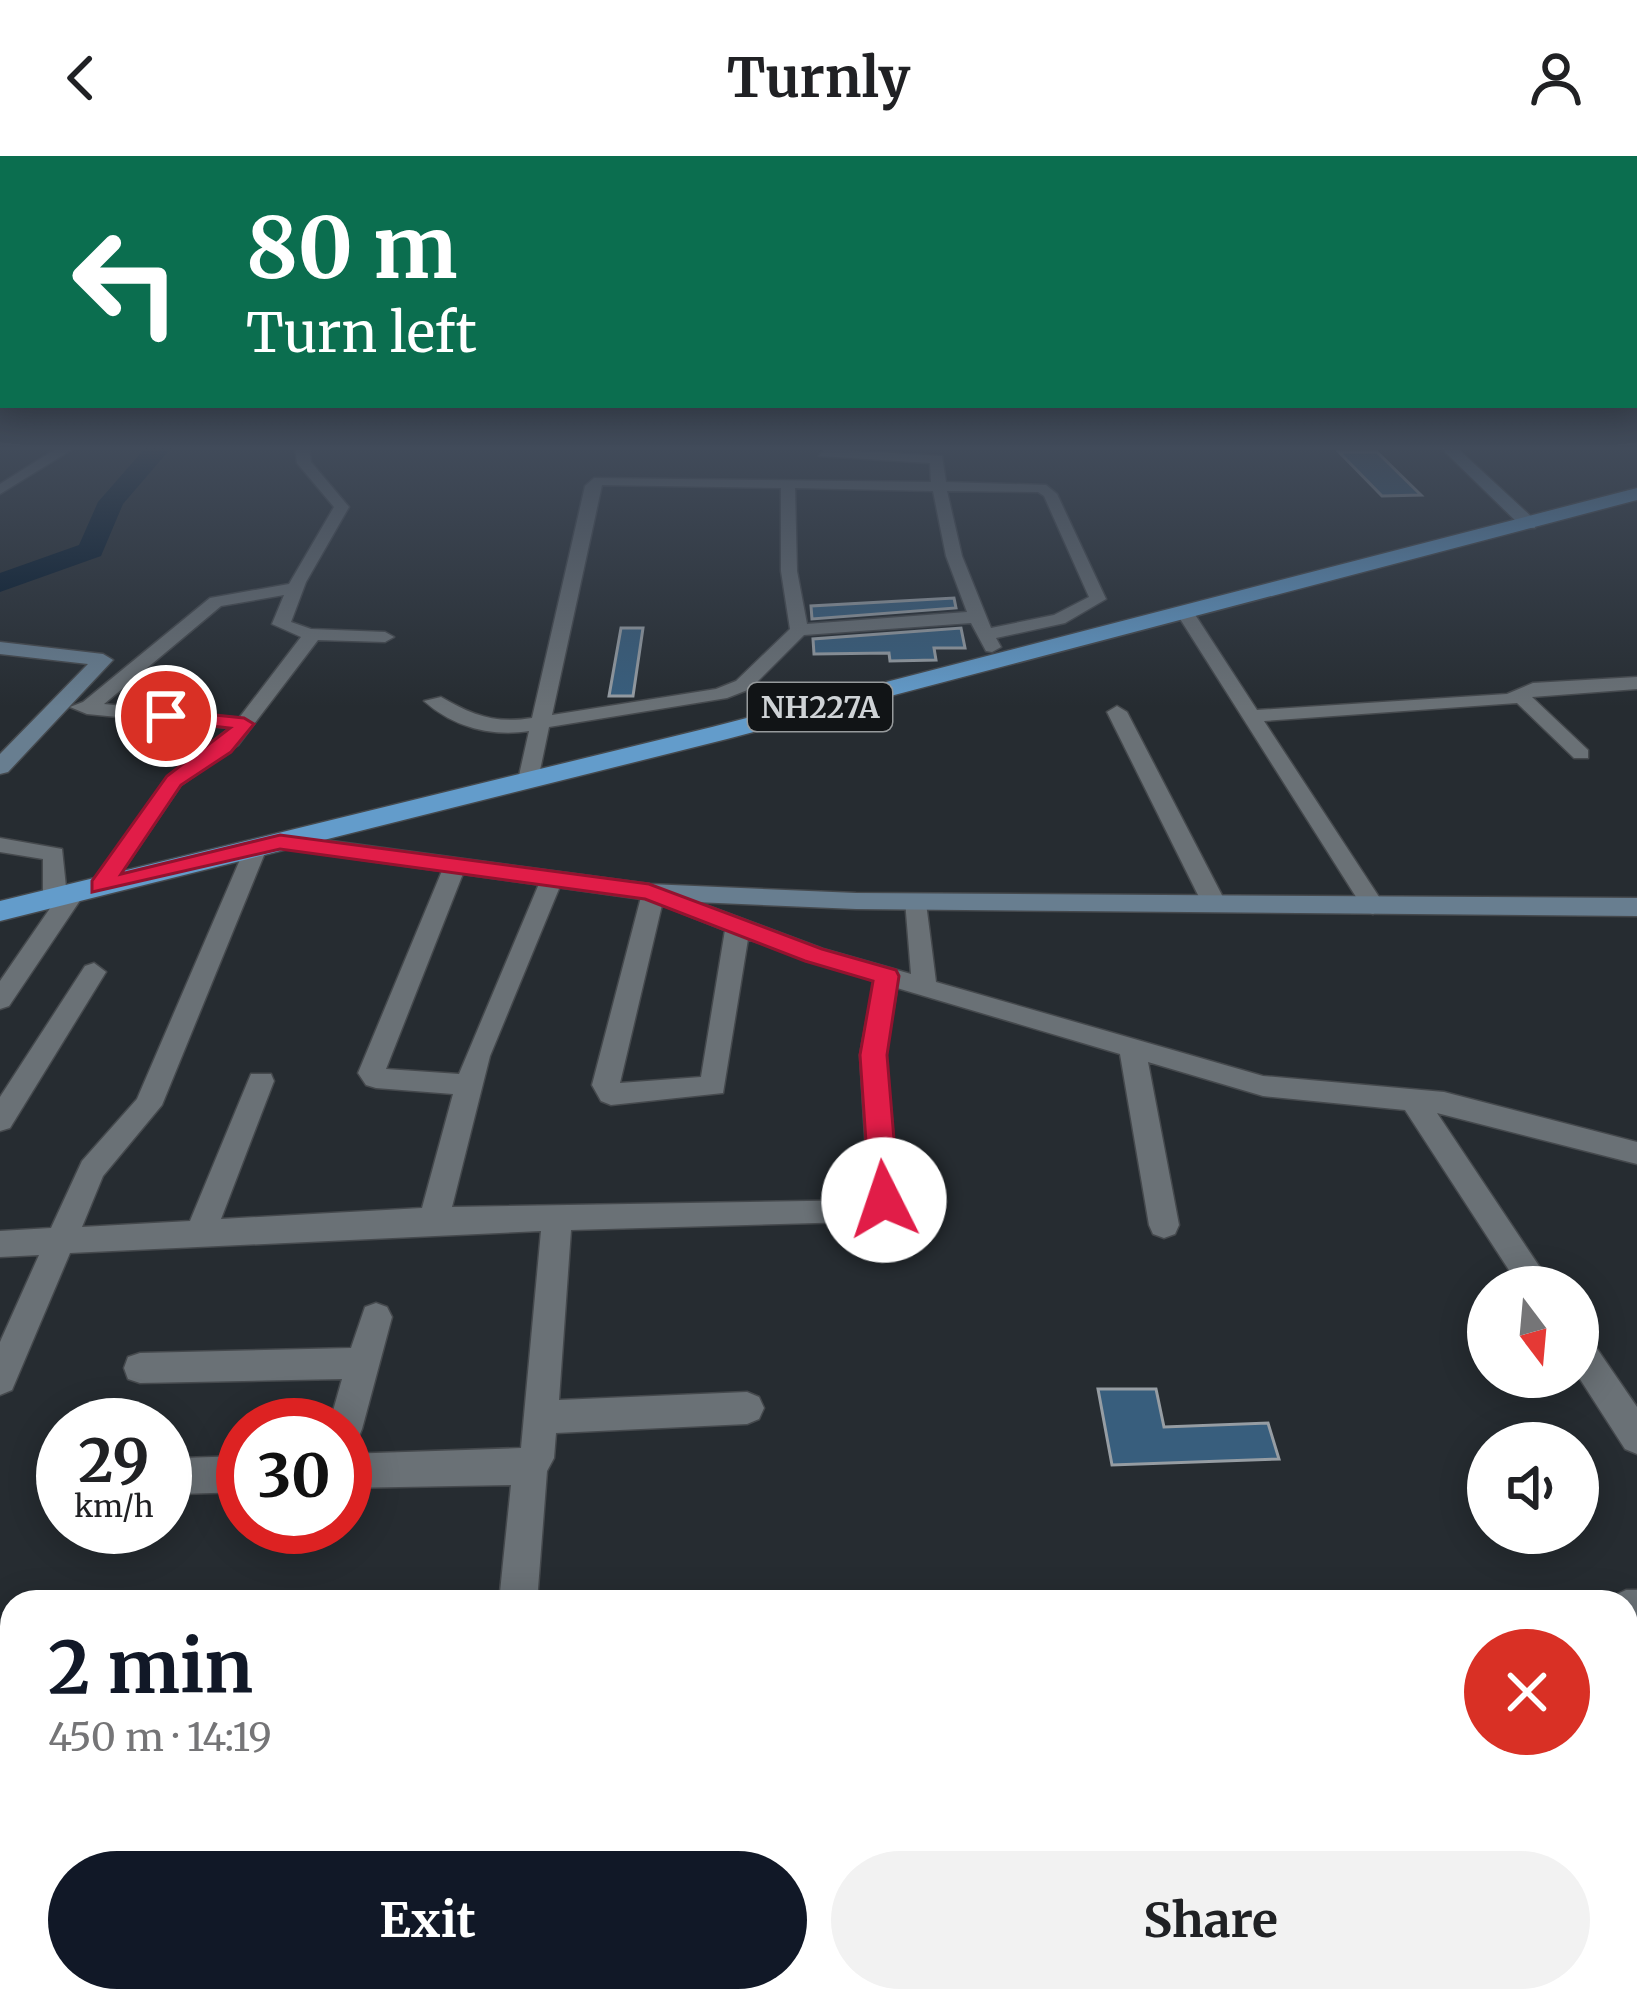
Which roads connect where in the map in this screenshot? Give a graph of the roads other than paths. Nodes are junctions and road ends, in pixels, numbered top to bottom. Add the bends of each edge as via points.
1 (328, 534) edge
2 (584, 534) edge
3 (789, 534) edge
4 (952, 534) edge
5 (1068, 534) edge
6 (1491, 534) edge
7 (296, 588) junction
8 (1186, 614) junction
9 (976, 617) junction
10 (800, 630) junction
11 (312, 634) junction
12 (985, 635) junction
13 (385, 637) dead end
14 (0, 648) edge
15 (999, 661) junction
16 (1637, 682) edge
17 (1519, 695) junction
18 (434, 701) dead end
19 (58, 705) junction
20 (88, 708) junction
21 (1117, 712) dead end
22 (1254, 716) junction
23 (244, 724) junction
24 (541, 724) junction
25 (1580, 754) dead end
26 (0, 767) edge
27 (529, 780) junction
28 (0, 845) edge
29 (268, 845) junction
30 (455, 866) junction
31 (552, 879) junction
32 (100, 886) junction
33 (651, 893) junction
34 (64, 895) junction
35 (917, 900) junction
36 (1214, 903) junction
37 (1372, 906) junction
38 (1637, 907) edge
39 (0, 911) edge
40 (738, 926) junction
41 (94, 972) dead end
42 (887, 976) junction
43 (924, 987) junction
44 (0, 1000) edge
45 (1132, 1048) junction
46 (261, 1081) dead end
47 (470, 1085) junction
48 (1414, 1101) junction
49 (0, 1120) edge
50 (1637, 1153) edge
51 (557, 1219) junction
52 (440, 1220) junction
53 (1164, 1225) dead end
54 (200, 1234) junction
55 (56, 1242) junction
56 (0, 1244) edge
57 (1524, 1266) edge
58 (376, 1318) dead end
59 (363, 1363) junction
60 (140, 1368) dead end
61 (0, 1378) edge
62 (1599, 1380) edge
63 (354, 1398) edge
64 (747, 1408) dead end
65 (543, 1417) junction
66 (1637, 1437) edge
67 (530, 1466) junction
68 (372, 1471) edge
69 (519, 1590) edge

1 - 7 street
2 - 24 street
3 - 10 street
4 - 9 street
5 - 12 street via 1098,595 1094,604
6 - 8 highway, NH227A
7 - 11 street via 281,626
7 - 20 street via 216,602
8 - 15 highway, NH227A
8 - 22 street
9 - 10 street
9 - 12 street
10 - 24 street via 732,691
11 - 13 street
11 - 23 street
12 - 15 street
14 - 19 street via 103,658
15 - 27 highway, NH227A
16 - 17 street
17 - 22 street
17 - 25 street
18 - 24 street via 487,726
19 - 20 street
19 - 26 street
20 - 23 street
21 - 36 street
22 - 37 street
23 - 32 street via 174,781
24 - 27 street
27 - 29 highway, NH227A
28 - 34 street via 54,854
29 - 30 street
29 - 32 highway, NH227A
29 - 55 street via 148,1106 92,1169
30 - 31 street
30 - 47 street via 371,1073
31 - 33 street
31 - 47 street
32 - 34 highway, NH227A
33 - 35 street
33 - 40 street
33 - 40 street via 606,1085 611,1094 713,1086
34 - 39 highway, NH227A
34 - 44 street
35 - 36 street
35 - 43 street
36 - 37 street
37 - 38 street
40 - 42 street
41 - 49 street
42 - 43 street
42 - 51 street via 873,1055 884,1200 877,1212
43 - 45 street
45 - 48 street via 1281,1090
45 - 53 street
46 - 54 street
47 - 52 street
48 - 50 street
48 - 57 street
51 - 52 street
51 - 65 street
52 - 54 street
54 - 55 street
55 - 56 street
55 - 61 street
58 - 59 street
59 - 60 street
59 - 63 street
62 - 66 street
64 - 65 street
65 - 67 street
67 - 68 street
67 - 69 street

